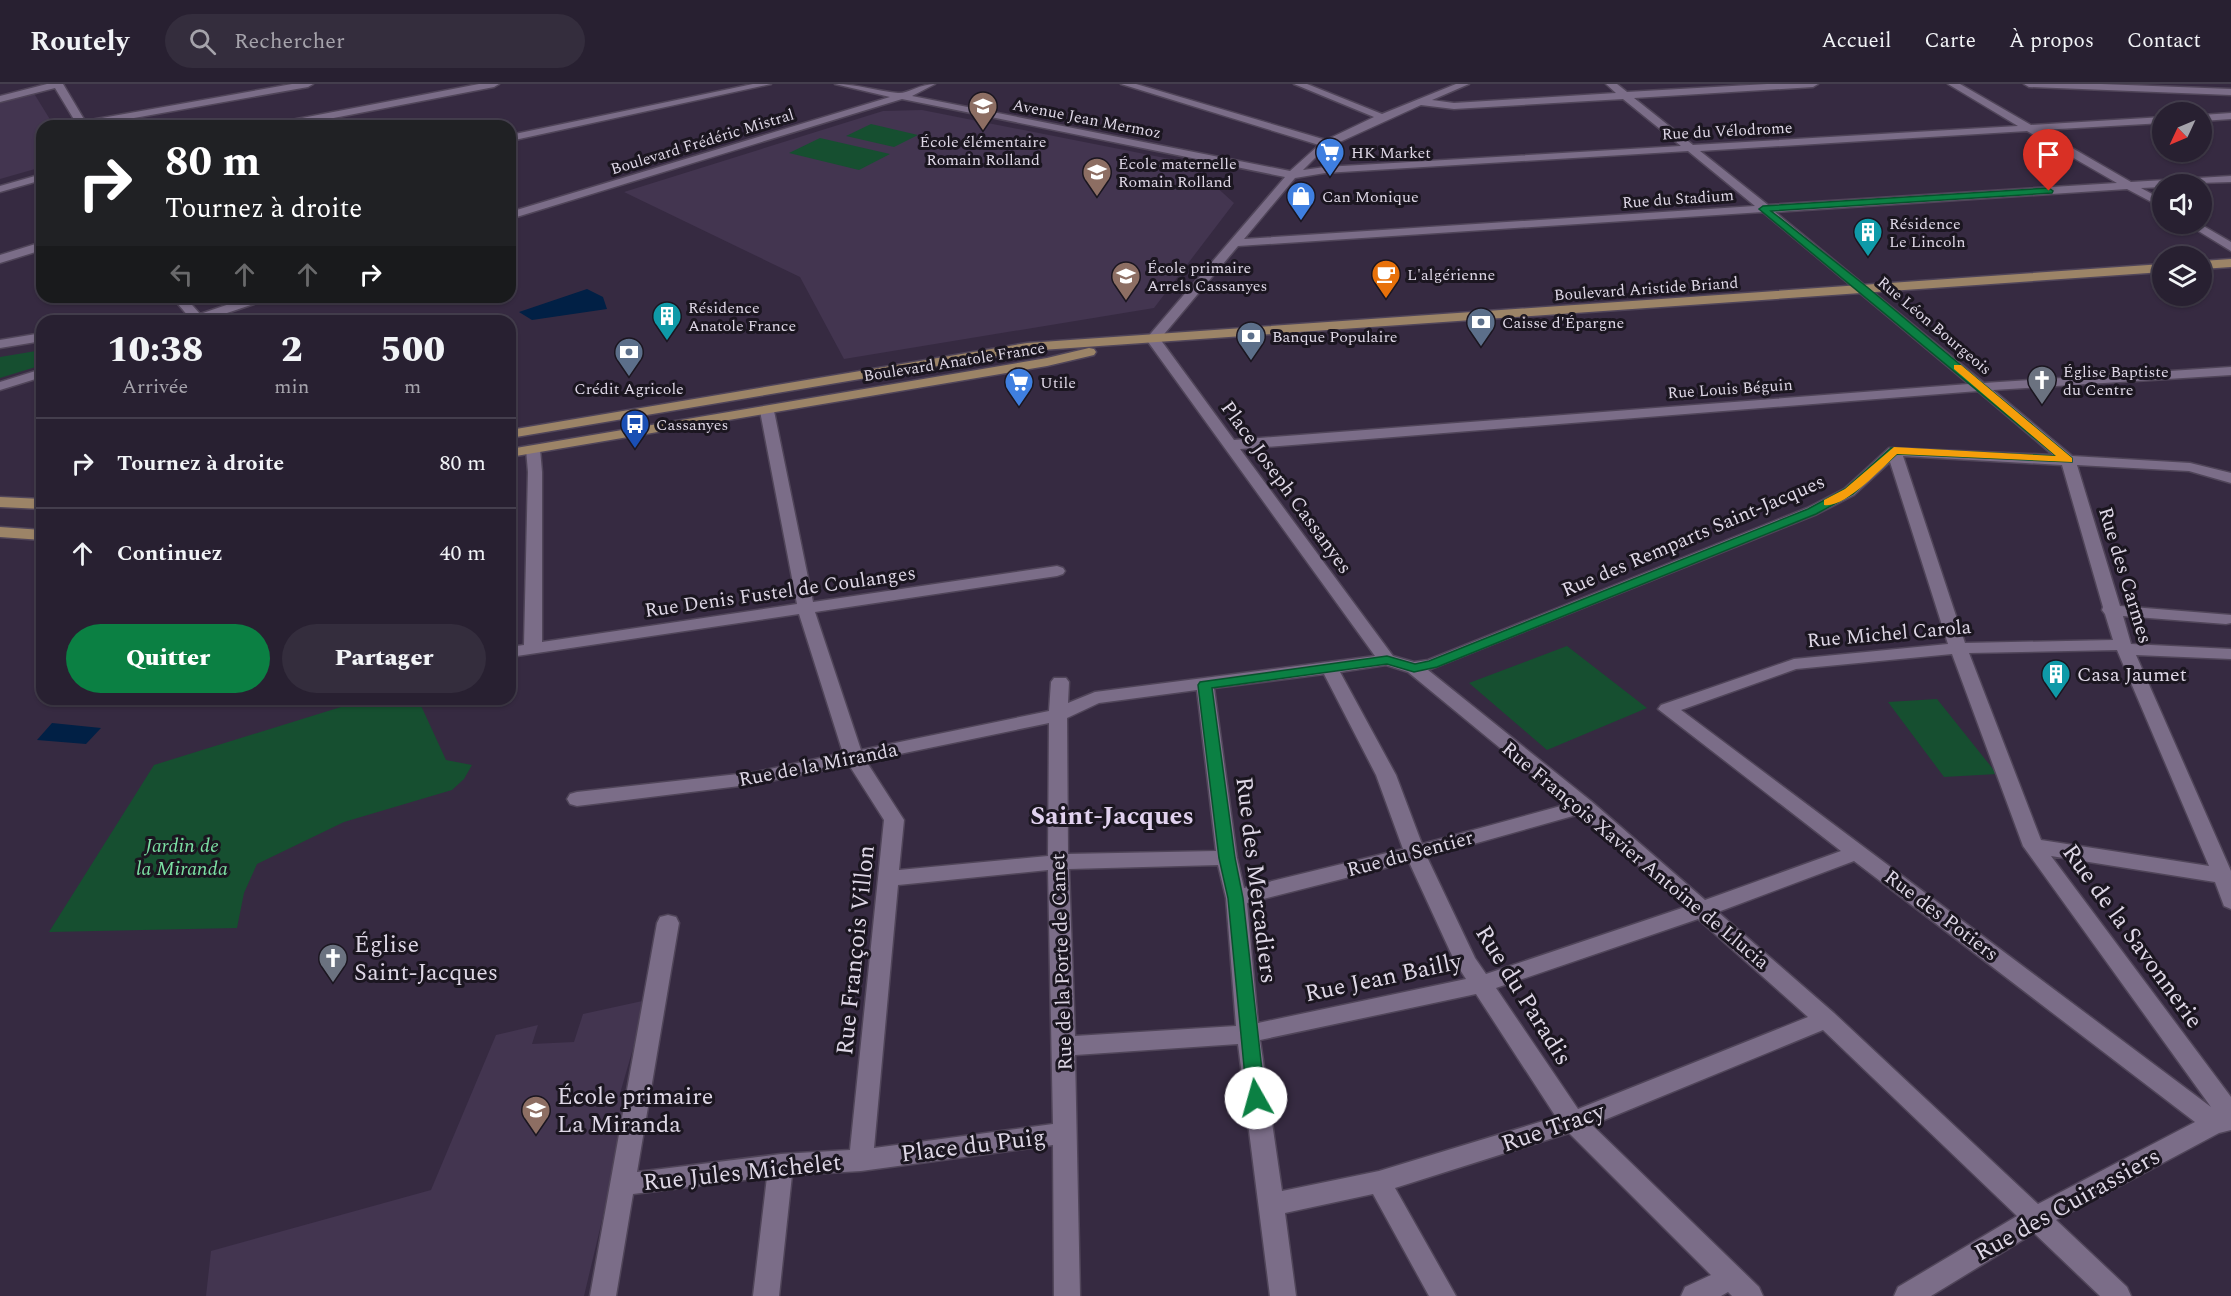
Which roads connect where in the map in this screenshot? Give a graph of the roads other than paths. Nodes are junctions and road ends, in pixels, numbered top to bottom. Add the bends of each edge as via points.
1 (58, 84) edge
2 (245, 84) edge
3 (308, 84) edge
4 (494, 84) edge
5 (766, 84) edge
6 (840, 84) edge
7 (930, 84) edge
8 (1126, 84) edge
9 (1299, 84) edge
10 (1464, 84) edge
11 (1611, 84) edge
12 (1813, 84) edge
13 (1953, 84) edge
14 (2029, 84) edge
15 (2172, 87) edge
16 (2231, 92) edge
17 (253, 94) junction
18 (903, 96) junction
19 (1625, 96) junction
20 (0, 99) edge
21 (1419, 101) junction
22 (2231, 116) edge
23 (1382, 117) junction
24 (2212, 117) edge
25 (80, 120) edge
26 (110, 120) edge
27 (307, 120) edge
28 (2152, 121) edge
29 (2031, 129) junction
30 (516, 137) edge
31 (1327, 144) junction
32 (1688, 147) junction
33 (1292, 175) junction
34 (36, 179) edge
35 (2231, 179) edge
36 (2131, 186) junction
37 (0, 189) edge
38 (2152, 198) edge
39 (1763, 209) junction
40 (516, 214) edge
41 (2210, 234) edge
42 (1234, 243) junction
43 (2231, 247) edge
44 (36, 248) edge
45 (0, 259) edge
46 (2231, 263) edge
47 (2212, 264) edge
48 (2152, 269) edge
49 (1864, 289) junction
50 (183, 303) edge
51 (245, 303) edge
52 (194, 315) edge
53 (212, 315) edge
54 (36, 339) edge
55 (1153, 339) junction
56 (1131, 341) junction
57 (0, 344) edge
58 (2231, 371) edge
59 (36, 375) edge
60 (0, 386) edge
61 (1981, 387) junction
62 (767, 411) junction
63 (516, 433) edge
64 (1232, 445) junction
65 (533, 449) junction
66 (1894, 451) junction
67 (516, 452) edge
68 (2068, 460) junction
69 (2231, 479) edge
70 (0, 502) edge
71 (36, 504) edge
72 (0, 530) edge
73 (36, 535) edge
74 (1057, 571) dead end
75 (806, 609) junction
76 (2110, 610) junction
77 (2226, 619) dead end
78 (2124, 647) junction
79 (1960, 648) junction
80 (533, 649) junction
81 (516, 651) edge
82 (2231, 654) edge
83 (1387, 660) junction
84 (1414, 668) junction
85 (1330, 669) junction
86 (1060, 682) dead end
87 (1205, 685) junction
88 (1666, 709) joint
89 (1058, 715) junction
90 (854, 757) junction
91 (577, 799) dead end
92 (1584, 806) junction
93 (2033, 846) junction
94 (1858, 852) junction
95 (1415, 853) junction
96 (1227, 858) junction
97 (1058, 862) junction
98 (2223, 876) junction
99 (890, 878) junction
100 (1236, 898) junction
101 (2231, 901) edge
102 (1703, 909) junction
103 (668, 923) dead end
104 (1481, 984) junction
105 (1826, 1019) junction
106 (1248, 1034) junction
107 (1064, 1046) junction
108 (2226, 1120) edge
109 (1573, 1122) junction
110 (1066, 1133) junction
111 (861, 1160) junction
112 (781, 1165) junction
113 (1379, 1182) junction
114 (624, 1184) junction
115 (1270, 1205) junction
116 (2036, 1218) junction
117 (1731, 1278) junction
118 (603, 1296) edge
119 (766, 1296) edge
120 (1067, 1296) edge
121 (1283, 1296) edge
122 (1443, 1296) edge
123 (1694, 1296) edge
124 (1750, 1296) edge
125 (1907, 1296) edge
126 (2118, 1296) edge

1 - 20 street
1 - 25 street
2 - 17 street
3 - 17 street
4 - 27 street
5 - 30 street
6 - 18 street, Avenue Jean Mermoz
7 - 18 street, Boulevard Frédéric Mistral
8 - 31 street
9 - 23 street
10 - 21 street
11 - 19 street, Rue Léon Bourgeois
12 - 19 street
13 - 29 street
14 - 15 street
15 - 16 street
17 - 26 street
18 - 33 street, Avenue Jean Mermoz
18 - 40 street, Boulevard Frédéric Mistral
19 - 21 street via 1454,106
19 - 32 street, Rue Léon Bourgeois
21 - 23 street
22 - 24 street
23 - 31 street
28 - 29 street, Rue du Vélodrome
29 - 32 street, Rue du Vélodrome
29 - 36 street
31 - 33 street
32 - 33 street, Rue du Vélodrome via 1316,170
32 - 39 street, Rue Léon Bourgeois
33 - 42 street
34 - 37 street
35 - 36 street, Rue du Stadium
36 - 38 street
36 - 39 street, Rue du Stadium
39 - 42 street, Rue du Stadium
39 - 49 street, Rue Léon Bourgeois
41 - 43 street
42 - 55 street
44 - 45 street
46 - 47 main road
48 - 49 main road, Boulevard Aristide Briand
49 - 55 main road, Boulevard Aristide Briand
49 - 61 street, Rue Léon Bourgeois
50 - 52 street
51 - 53 street
54 - 57 street
55 - 56 main road, Boulevard Aristide Briand
55 - 64 street, Place Joseph Cassanyes
56 - 62 main road, Boulevard Anatole France via 1047,362
56 - 63 main road, Boulevard Anatole France via 1028,347
58 - 61 street, Rue Louis Béguin
59 - 60 street
61 - 64 street, Rue Louis Béguin
61 - 68 street, Rue Léon Bourgeois
62 - 65 main road, Boulevard Anatole France
62 - 75 street, Rue François Villon
64 - 83 street, Place Joseph Cassanyes
65 - 67 main road, Boulevard Anatole France
65 - 80 street
66 - 68 street
66 - 79 street, Rue de la Savonnerie
66 - 84 street, Rue des Remparts Saint-Jacques via 1849,492 1812,512 1433,664
68 - 69 street via 2190,467
68 - 76 street, Rue des Carmes
70 - 71 main road
71 - 72 main road
72 - 73 main road
74 - 75 street, Rue Denis Fustel de Coulanges
75 - 80 street, Rue Denis Fustel de Coulanges
75 - 90 street, Rue François Villon
76 - 77 street
76 - 78 street, Rue des Carmes
78 - 79 street, Rue Michel Carola
78 - 82 street, Rue Michel Carola
78 - 98 street, Rue des Carmes
79 - 88 street, Rue Michel Carola via 1794,664
79 - 93 street, Rue de la Savonnerie
80 - 81 street, Rue Denis Fustel de Coulanges
83 - 84 street, Rue François Xavier Antoine de Llucia
83 - 85 street, Rue François Xavier Antoine de Llucia
84 - 92 street, Rue François Xavier Antoine de Llucia
85 - 87 street, Rue François Xavier Antoine de Llucia
85 - 95 street, Rue du Paradis via 1386,775
86 - 89 street, Rue de la Porte de Canet
87 - 89 street, Rue François Xavier Antoine de Llucia via 1095,698
87 - 96 street, Rue des Mercadiers
88 - 94 street, Rue des Potiers
89 - 90 street, Rue de la Miranda
89 - 97 street, Rue de la Porte de Canet
90 - 91 street, Rue de la Miranda via 756,778
90 - 99 street, Rue François Villon via 894,820
92 - 95 street, Rue du Sentier
92 - 102 street, Rue François Xavier Antoine de Llucia
93 - 98 street, Rue de la Savonnerie
93 - 108 street, Rue de la Savonnerie
94 - 102 street, Rue Jean Bailly
94 - 108 street, Rue des Potiers
95 - 100 street, Rue du Sentier
95 - 104 street, Rue du Paradis via 1466,962
96 - 97 street
96 - 100 street, Rue des Mercadiers
97 - 99 street
97 - 107 street, Rue de la Porte de Canet
98 - 101 street, Rue des Carmes
99 - 111 street, Rue François Villon
100 - 106 street, Rue des Mercadiers
102 - 104 street, Rue Jean Bailly
102 - 105 street, Rue François Xavier Antoine de Llucia
103 - 114 street
104 - 106 street, Rue Jean Bailly
104 - 109 street, Rue du Paradis
105 - 109 street, Rue Tracy
105 - 116 street, Rue François Xavier Antoine de Llucia
106 - 107 street, Rue Jean Bailly
106 - 115 street, Rue des Mercadiers
107 - 110 street, Rue de la Porte de Canet
108 - 116 street, Rue des Cuirassiers
109 - 113 street, Rue Tracy
109 - 117 street, Rue du Paradis
110 - 111 street, Place du Puig
110 - 120 street, Place du Puig
111 - 112 street, Rue Jules Michelet
112 - 114 street, Rue Jules Michelet
112 - 119 street
113 - 115 street, Rue Tracy
113 - 122 street
114 - 118 street
115 - 121 street, Rue des Mercadiers
116 - 125 street, Rue des Cuirassiers
116 - 126 street, Rue François Xavier Antoine de Llucia
117 - 123 street
117 - 124 street, Rue du Paradis

